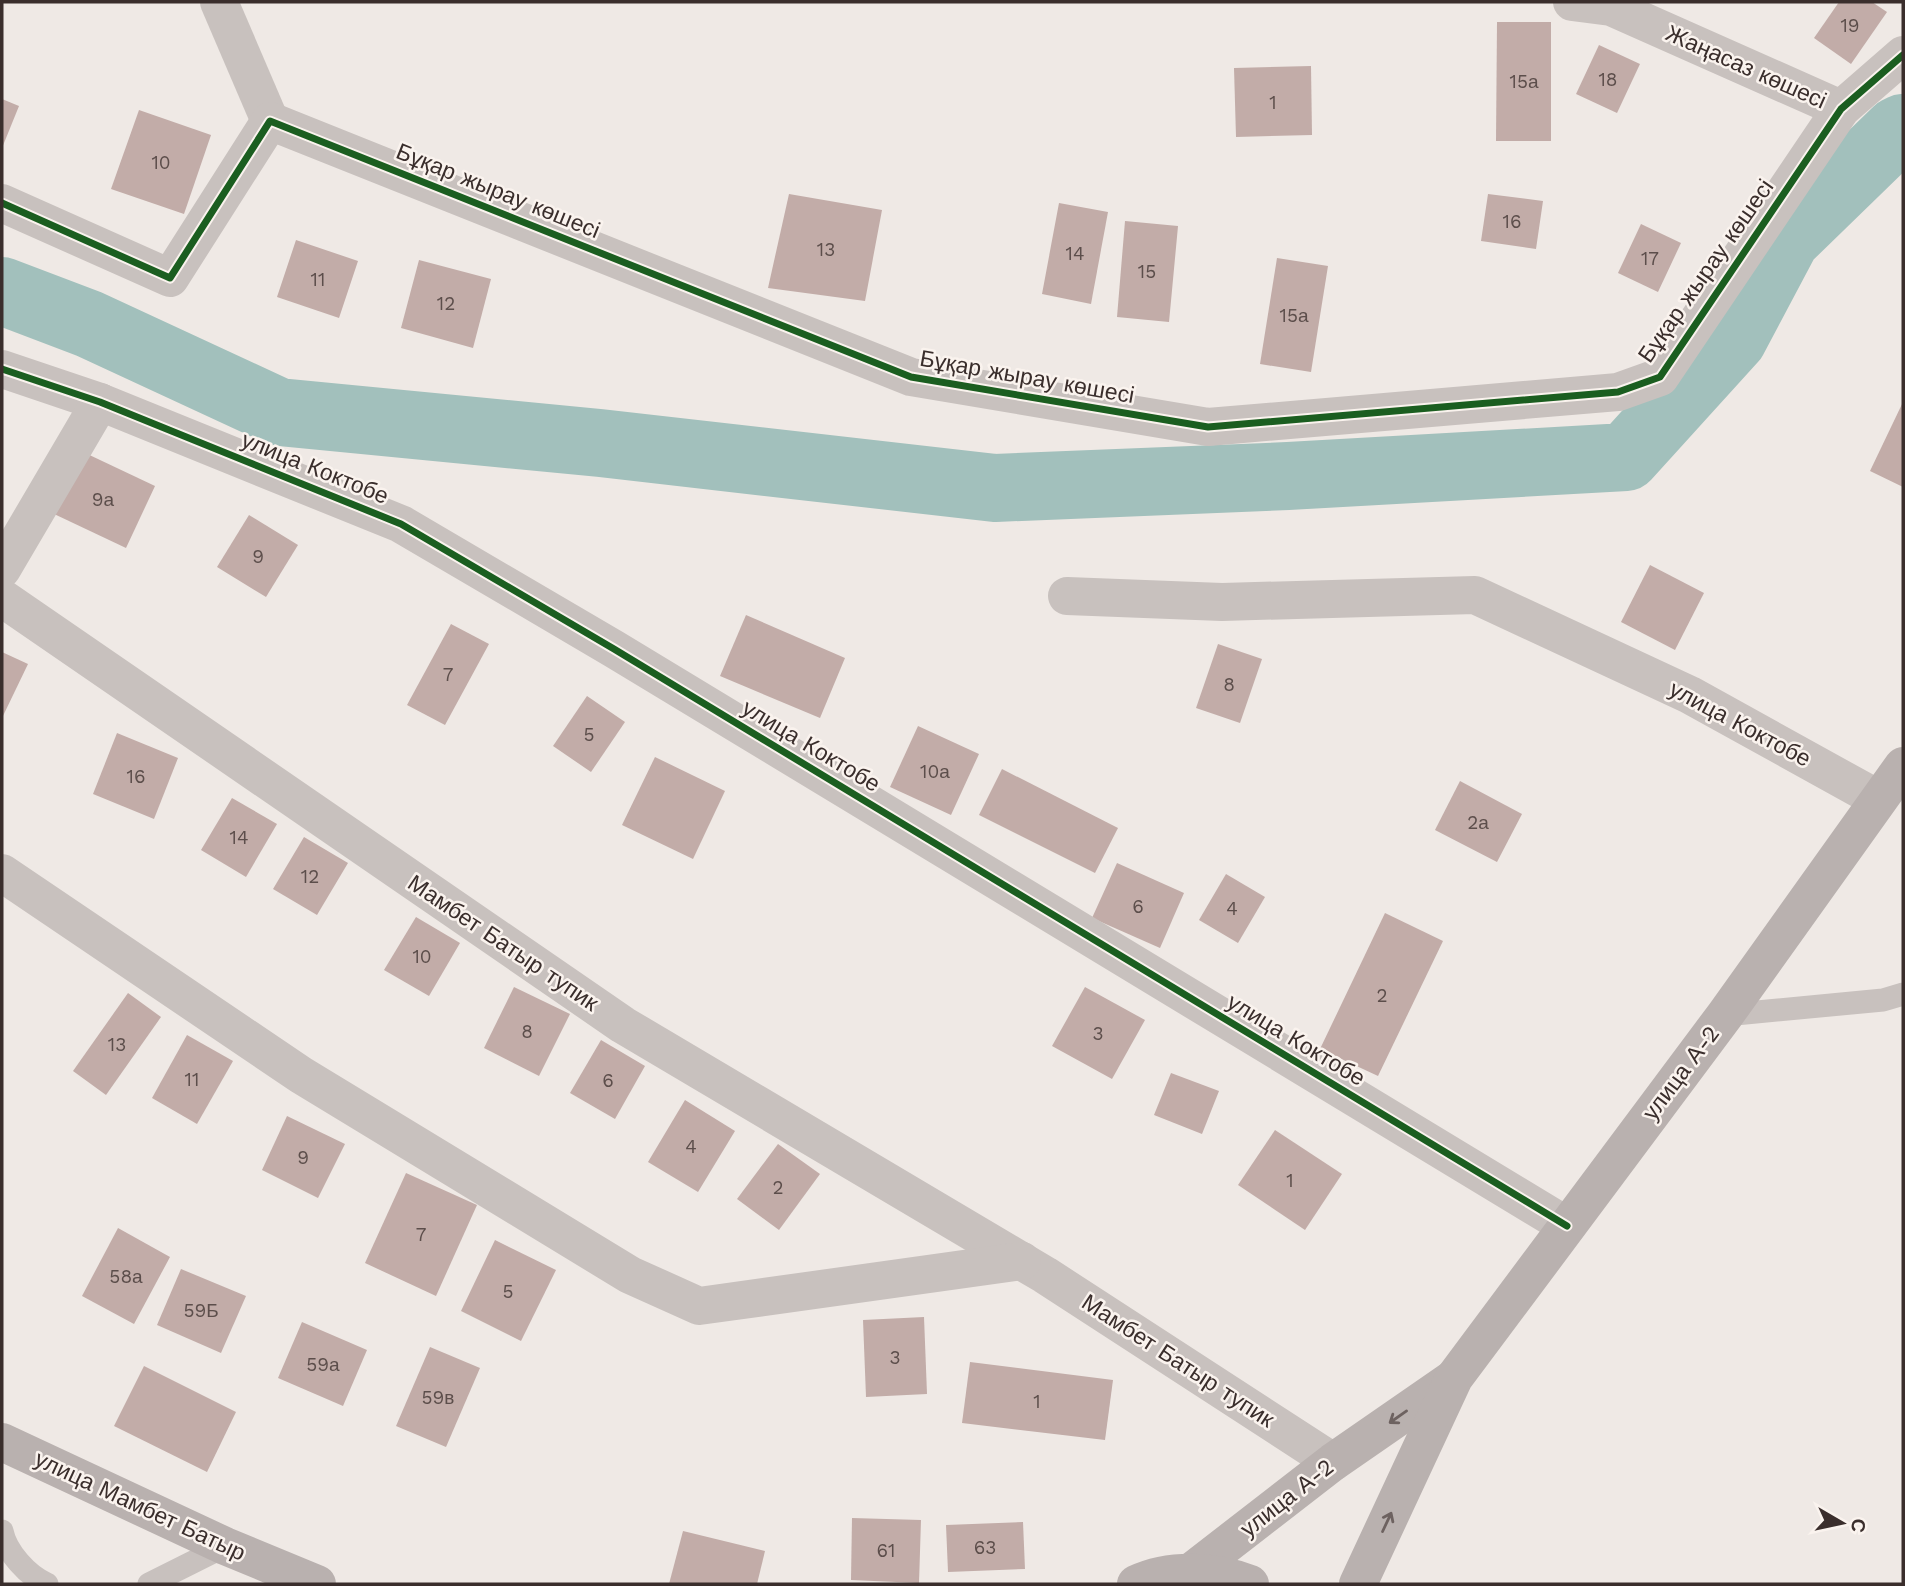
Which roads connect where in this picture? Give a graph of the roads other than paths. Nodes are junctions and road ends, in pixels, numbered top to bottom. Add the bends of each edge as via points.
1 (219, 2) edge
2 (1572, 2) edge
3 (1903, 55) edge
4 (1841, 109) junction
5 (270, 121) junction
6 (2, 203) edge
7 (2, 369) edge
8 (100, 402) junction
9 (2, 569) edge
10 (1068, 596) dead end
11 (2, 598) edge
12 (1903, 766) edge
13 (1878, 799) junction
14 (2, 873) edge
15 (1903, 994) edge
16 (1725, 1015) junction
17 (1567, 1226) junction
18 (1022, 1261) junction
19 (1454, 1378) junction
20 (2, 1442) edge
21 (1333, 1462) junction
22 (2, 1531) edge
23 (225, 1546) junction
24 (1191, 1572) junction
25 (47, 1584) edge
26 (149, 1584) edge
27 (317, 1584) edge
28 (1136, 1584) edge
29 (1250, 1584) edge
30 (1358, 1584) edge

1 - 5 street
2 - 4 street, Жаңасаз көшесі via 1611,7
3 - 4 street, Бұқар жырау көшесі
4 - 5 street, Бұқар жырау көшесі via 1660,377 1618,392 1208,427 911,377
5 - 6 street via 170,278
7 - 8 street, улица Коктобе
8 - 9 street
8 - 17 street, улица Коктобе via 401,524
10 - 13 street, улица Коктобе via 1222,602 1475,595 1690,695
11 - 18 street, Мамбет Батыр тупик via 623,1025
12 - 13 main road, улица А-2
13 - 16 main road, улица А-2
14 - 18 street via 301,1075 630,1275 699,1306
15 - 16 lane via 1883,1000
16 - 17 main road, улица А-2
17 - 19 main road, улица А-2
18 - 21 street, Мамбет Батыр тупик
19 -> 21 main road, улица А-2
30 -> 19 main road, улица А-2
20 - 23 main road, улица Мамбет Батыр
21 - 24 main road, улица А-2
22 - 25 lane via 4,1542 34,1579
23 - 26 lane
23 - 27 main road, улица Мамбет Батыр
24 - 28 main road
24 - 29 main road

